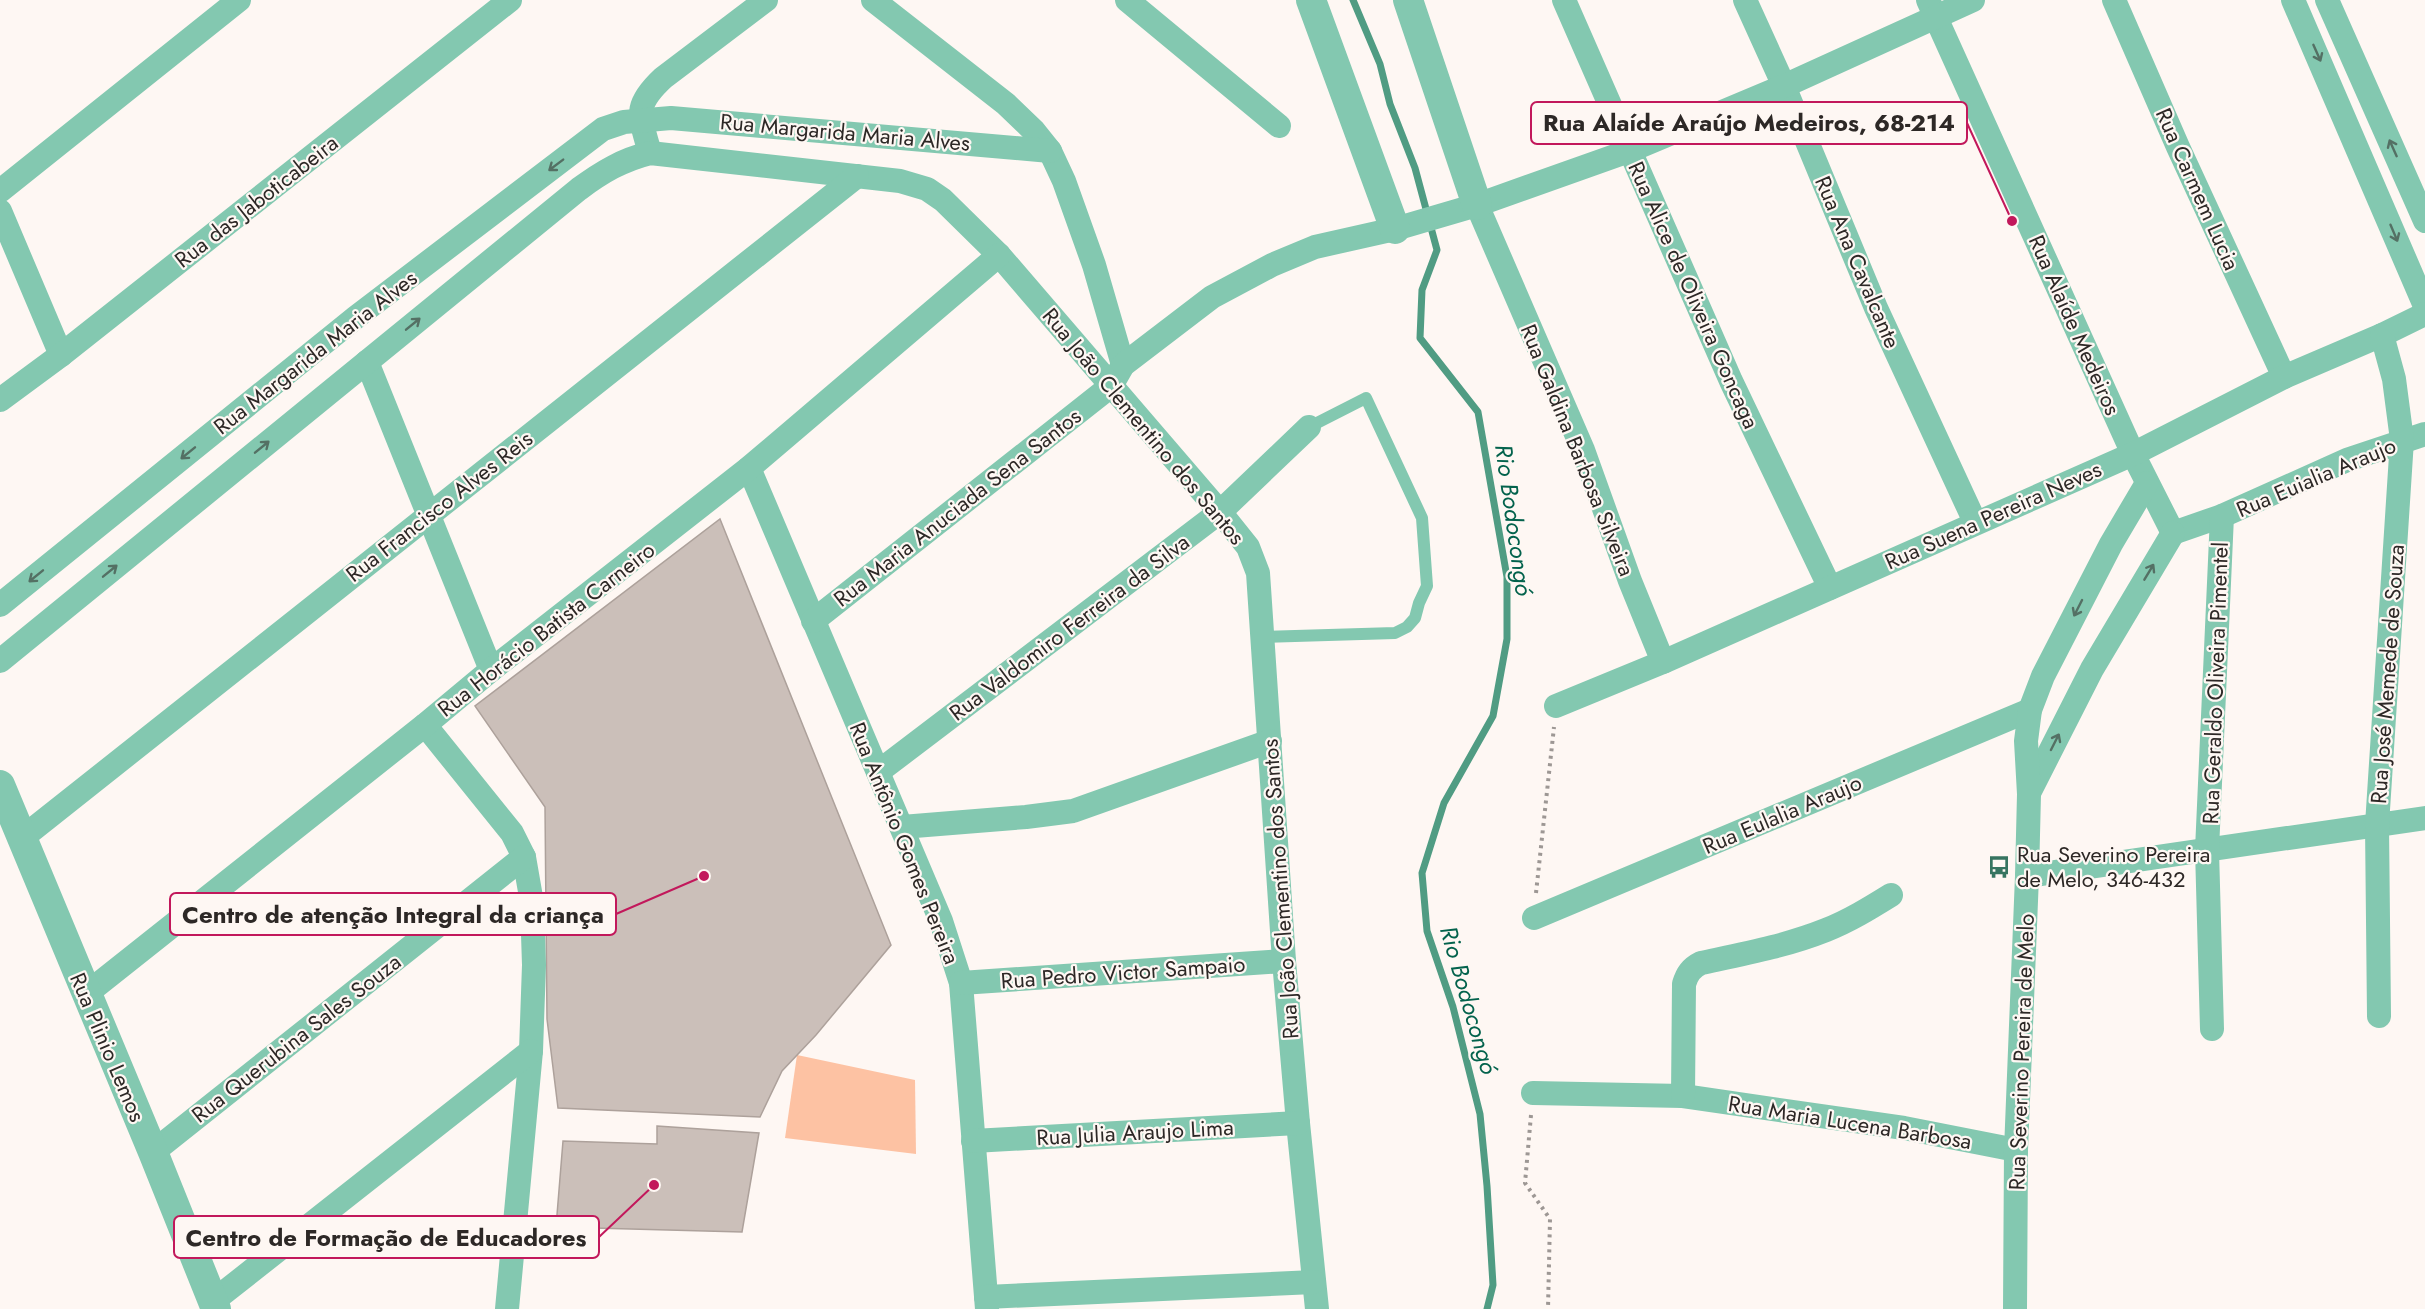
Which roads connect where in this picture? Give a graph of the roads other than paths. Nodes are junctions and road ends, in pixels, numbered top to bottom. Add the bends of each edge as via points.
1 (239, 0) edge
2 (510, 0) edge
3 (766, 0) edge
4 (873, 0) edge
5 (1127, 0) edge
6 (1311, 0) edge
7 (1408, 0) edge
8 (1564, 0) edge
9 (1745, 0) edge
10 (1973, 0) edge
11 (2114, 0) edge
12 (2293, 0) edge
13 (2327, 0) edge
14 (1932, 8) edge
15 (1784, 86) junction
16 (640, 119) junction
17 (1280, 126) dead end
18 (1050, 151) junction
19 (1629, 151) junction
20 (650, 153) junction
21 (857, 176) junction
22 (579, 189) joint
23 (0, 190) edge
24 (1466, 208) junction
25 (0, 211) edge
26 (2425, 220) edge
27 (1400, 227) junction
28 (999, 255) junction
29 (2425, 306) edge
30 (2425, 314) edge
31 (2382, 335) junction
32 (61, 355) junction
33 (367, 362) junction
34 (1117, 375) junction
35 (2284, 377) junction
36 (0, 400) edge
37 (1309, 427) joint
38 (2425, 434) edge
39 (2402, 440) junction
40 (2133, 454) junction
41 (749, 468) junction
42 (2147, 483) junction
43 (1220, 512) junction
44 (428, 514) junction
45 (2222, 516) junction
46 (1975, 522) junction
47 (2173, 533) junction
48 (1830, 588) junction
49 (0, 605) edge
50 (813, 621) junction
51 (1262, 637) junction
52 (0, 661) edge
53 (1664, 662) junction
54 (491, 670) junction
55 (1556, 706) road end
56 (2030, 710) junction
57 (425, 724) junction
58 (1270, 741) junction
59 (878, 772) junction
60 (0, 785) edge
61 (2029, 794) junction
62 (2425, 818) edge
63 (2377, 825) junction
64 (902, 827) junction
65 (22, 838) junction
66 (2207, 850) junction
67 (524, 857) junction
68 (2027, 876) junction
69 (1891, 896) dead end
70 (1534, 918) road end
71 (1284, 961) junction
72 (961, 983) junction
73 (86, 994) junction
74 (2379, 1016) dead end
75 (2212, 1029) dead end
76 (531, 1051) junction
77 (1533, 1093) road end
78 (1683, 1096) junction
79 (1298, 1123) junction
80 (973, 1142) junction
81 (2016, 1150) junction
82 (153, 1152) junction
83 (1314, 1282) junction
84 (986, 1303) edge
85 (214, 1306) edge
86 (507, 1309) edge
87 (1317, 1309) edge
88 (2015, 1309) edge

1 - 23 street
2 - 32 street, Rua das Jaboticabeira
3 - 16 street via 647,93
4 - 18 street via 1006,104
5 - 17 street
6 - 27 street
7 - 24 street
8 - 19 street, Rua Alice de Oliveira Goncaga
9 - 15 street, Rua Ana Cavalcante
10 - 14 street, Rua Maria Anuciada Sena Santos
11 - 35 street, Rua Carmem Lucia
12 -> 29 street
26 -> 13 street
14 - 15 street, Rua Maria Anuciada Sena Santos
14 - 40 street, Rua Alaíde Medeiros
15 - 19 street, Rua Maria Anuciada Sena Santos
15 - 46 street, Rua Ana Cavalcante via 1876,308
16 - 18 street, Rua Margarida Maria Alves via 717,121
16 - 20 street
16 -> 49 street, Rua Margarida Maria Alves via 603,129 593,136 355,318
18 - 34 street via 1094,265
19 - 24 street, Rua Maria Anuciada Sena Santos
19 - 48 street, Rua Alice de Oliveira Goncaga via 1731,381
20 - 21 street, Rua João Clementino dos Santos
20 - 22 street, Rua João Clementino dos Santos via 607,168
21 - 28 street, Rua João Clementino dos Santos via 927,189 944,200
21 - 44 street, Rua Francisco Alves Reis
33 -> 22 street, Rua Margarida Maria Alves
24 - 27 street, Rua Maria Anuciada Sena Santos
24 - 53 street, Rua Galdina Barbosa Silveira via 1583,450
25 - 32 street
27 - 34 street, Rua Maria Anuciada Sena Santos via 1315,248 1248,276 1212,297
28 - 34 street, Rua João Clementino dos Santos
28 - 41 street, Rua Horácio Batista Carneiro
30 - 31 street, Rua Suena Pereira Neves
31 - 35 street, Rua Suena Pereira Neves
31 - 39 street, Rua José Memede de Souza via 2394,379
32 - 36 street, Rua das Jaboticabeira
33 - 44 street
52 -> 33 street, Rua Margarida Maria Alves
34 - 43 street, Rua João Clementino dos Santos
34 - 50 street, Rua Maria Anuciada Sena Santos
35 - 40 street, Rua Suena Pereira Neves
37 - 43 street, Rua Valdomiro Ferreira da Silva
37 - 51 lane via 1366,398 1422,518 1427,586 1415,618 1395,633
38 - 39 street, Rua Euialia Araujo
39 - 45 street, Rua Euialia Araujo
39 - 63 street, Rua José Memede de Souza
40 - 42 street
40 - 46 street, Rua Suena Pereira Neves
41 - 50 street, Rua Antônio Gomes Pereira
41 - 54 street, Rua Horácio Batista Carneiro
42 - 47 street
42 -> 56 street, Rua Severino Pereira de Melo via 2053,656
43 - 51 street, Rua João Clementino dos Santos via 1248,547 1258,573
43 - 59 street, Rua Valdomiro Ferreira da Silva
44 - 54 street
44 - 65 street, Rua Francisco Alves Reis
45 - 47 street, Rua Euialia Araujo
45 - 66 street, Rua Geraldo Oliveira Pimentel
46 - 48 street, Rua Suena Pereira Neves
61 -> 47 street, Rua Severino Pereira de Melo via 2092,669
48 - 53 street, Rua Suena Pereira Neves
50 - 59 street, Rua Antônio Gomes Pereira
51 - 58 street, Rua João Clementino dos Santos
53 - 55 street, Rua Suena Pereira Neves
54 - 57 street, Rua Horácio Batista Carneiro
56 - 61 street, Rua Severino Pereira de Melo via 2026,741
56 - 70 street, Rua Eulalia Araujo
57 - 67 street via 512,833
57 - 73 street, Rua Horácio Batista Carneiro
58 - 64 street via 1073,812
58 - 71 street, Rua João Clementino dos Santos
59 - 64 street, Rua Antônio Gomes Pereira
60 - 65 street, Rua Plinio Lemos
61 - 68 street, Rua Severino Pereira de Melo
62 - 63 street
63 - 66 street
63 - 74 street, Rua José Memede de Souza
64 - 72 street, Rua Antônio Gomes Pereira via 941,921
65 - 73 street, Rua Plinio Lemos
66 - 68 street
66 - 75 street, Rua Geraldo Oliveira Pimentel
67 - 76 street via 532,903
67 - 82 street, Rua Querubina Sales Souza
68 - 81 street, Rua Severino Pereira de Melo
69 - 78 street via 1827,930 1701,963 1688,974 1684,984
71 - 72 street, Rua Pedro Victor Sampaio
71 - 79 street, Rua João Clementino dos Santos
72 - 80 street, Rua Antônio Gomes Pereira
73 - 82 street, Rua Plinio Lemos
76 - 85 street
76 - 86 street
77 - 78 street, Rua Maria Lucena Barbosa
78 - 81 street, Rua Maria Lucena Barbosa via 1904,1128
79 - 80 street, Rua Julia Araujo Lima
79 - 83 street, Rua João Clementino dos Santos
80 - 84 street, Rua Antônio Gomes Pereira
81 - 88 street, Rua Severino Pereira de Melo
82 - 85 street, Rua Plinio Lemos
83 - 84 street
83 - 87 street, Rua João Clementino dos Santos

